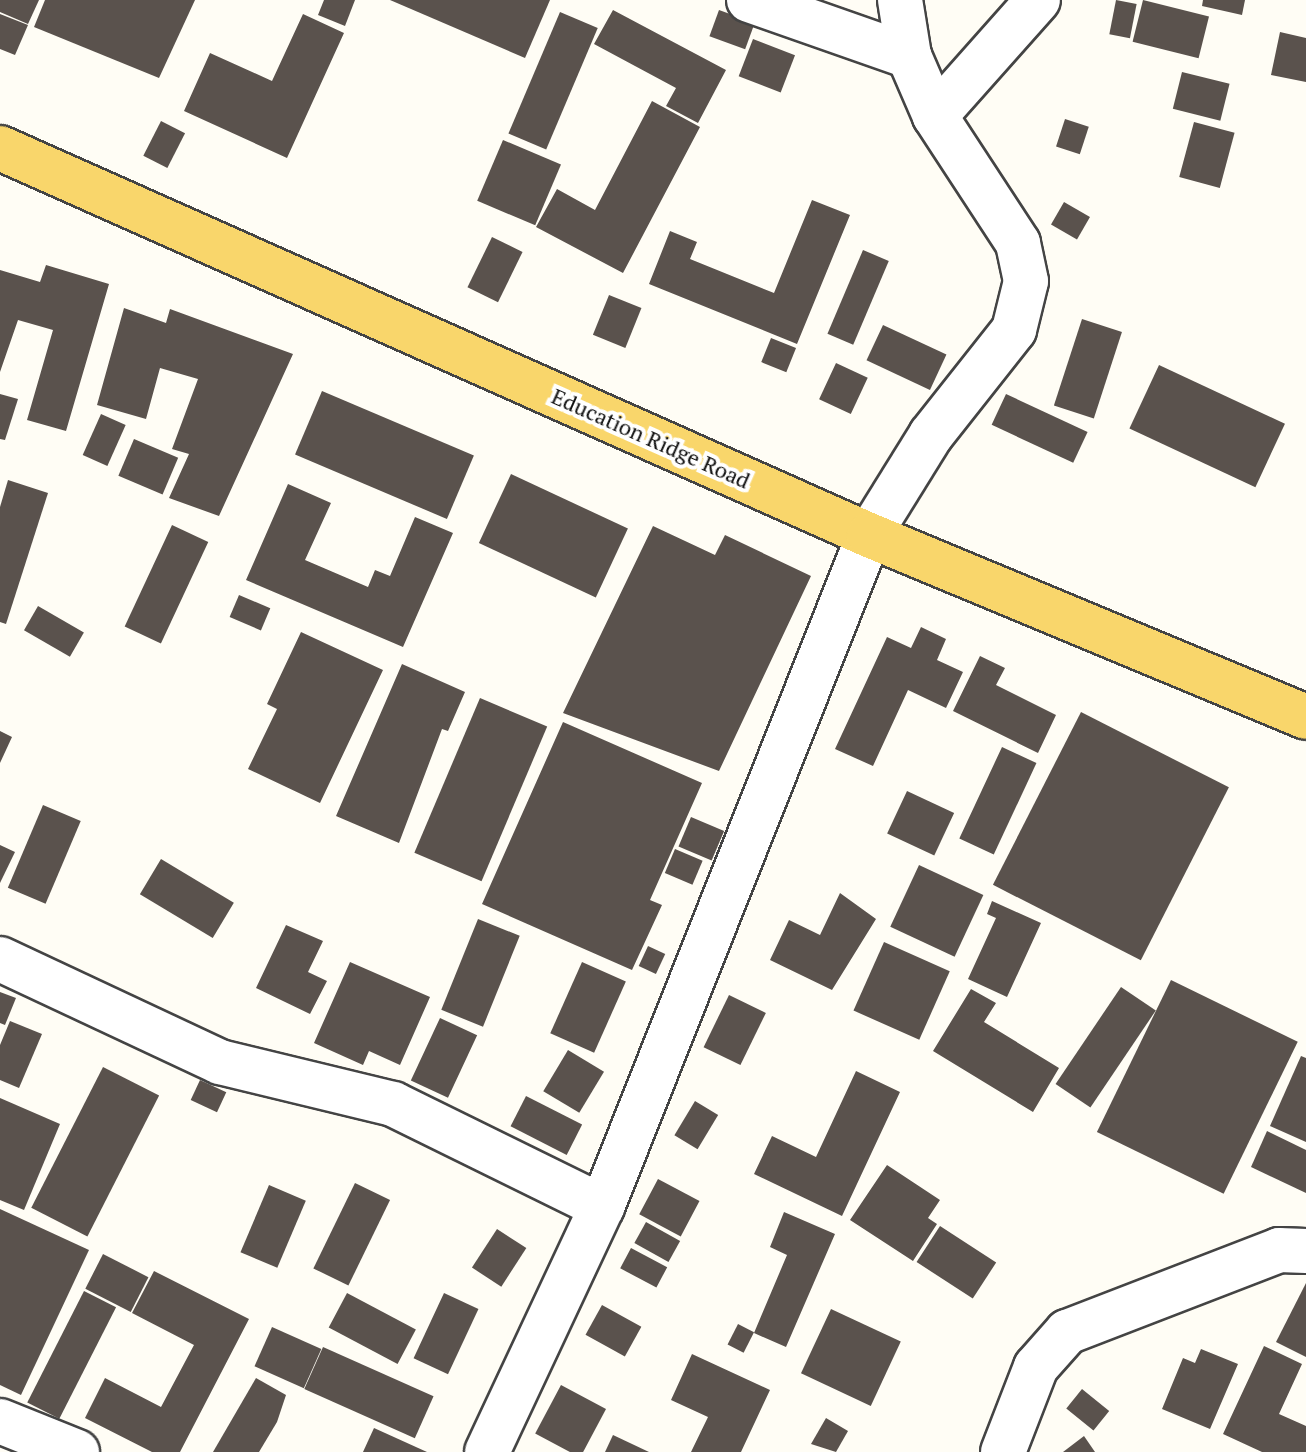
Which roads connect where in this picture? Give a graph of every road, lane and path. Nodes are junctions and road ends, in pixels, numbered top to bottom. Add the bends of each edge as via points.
1 (749, 0) edge
2 (900, 0) edge
3 (1038, 0) edge
4 (909, 56) junction
5 (935, 116) junction
6 (2, 153) edge
7 (869, 535) junction
8 (1306, 717) edge
9 (0, 959) edge
10 (602, 1207) junction
11 (1306, 1251) edge
12 (0, 1421) edge
13 (77, 1452) edge
14 (487, 1452) edge
15 (1003, 1452) edge

1 - 4 street
2 - 4 street
3 - 5 street
4 - 5 street
5 - 7 street via 1018,243 1026,281 1014,330 931,435
6 - 7 main road, Education Ridge Road
7 - 8 main road, Education Ridge Road
7 - 10 street
9 - 10 street via 220,1062 393,1104
10 - 14 street
11 - 15 street via 1279,1250 1067,1332 1036,1367
12 - 13 street

